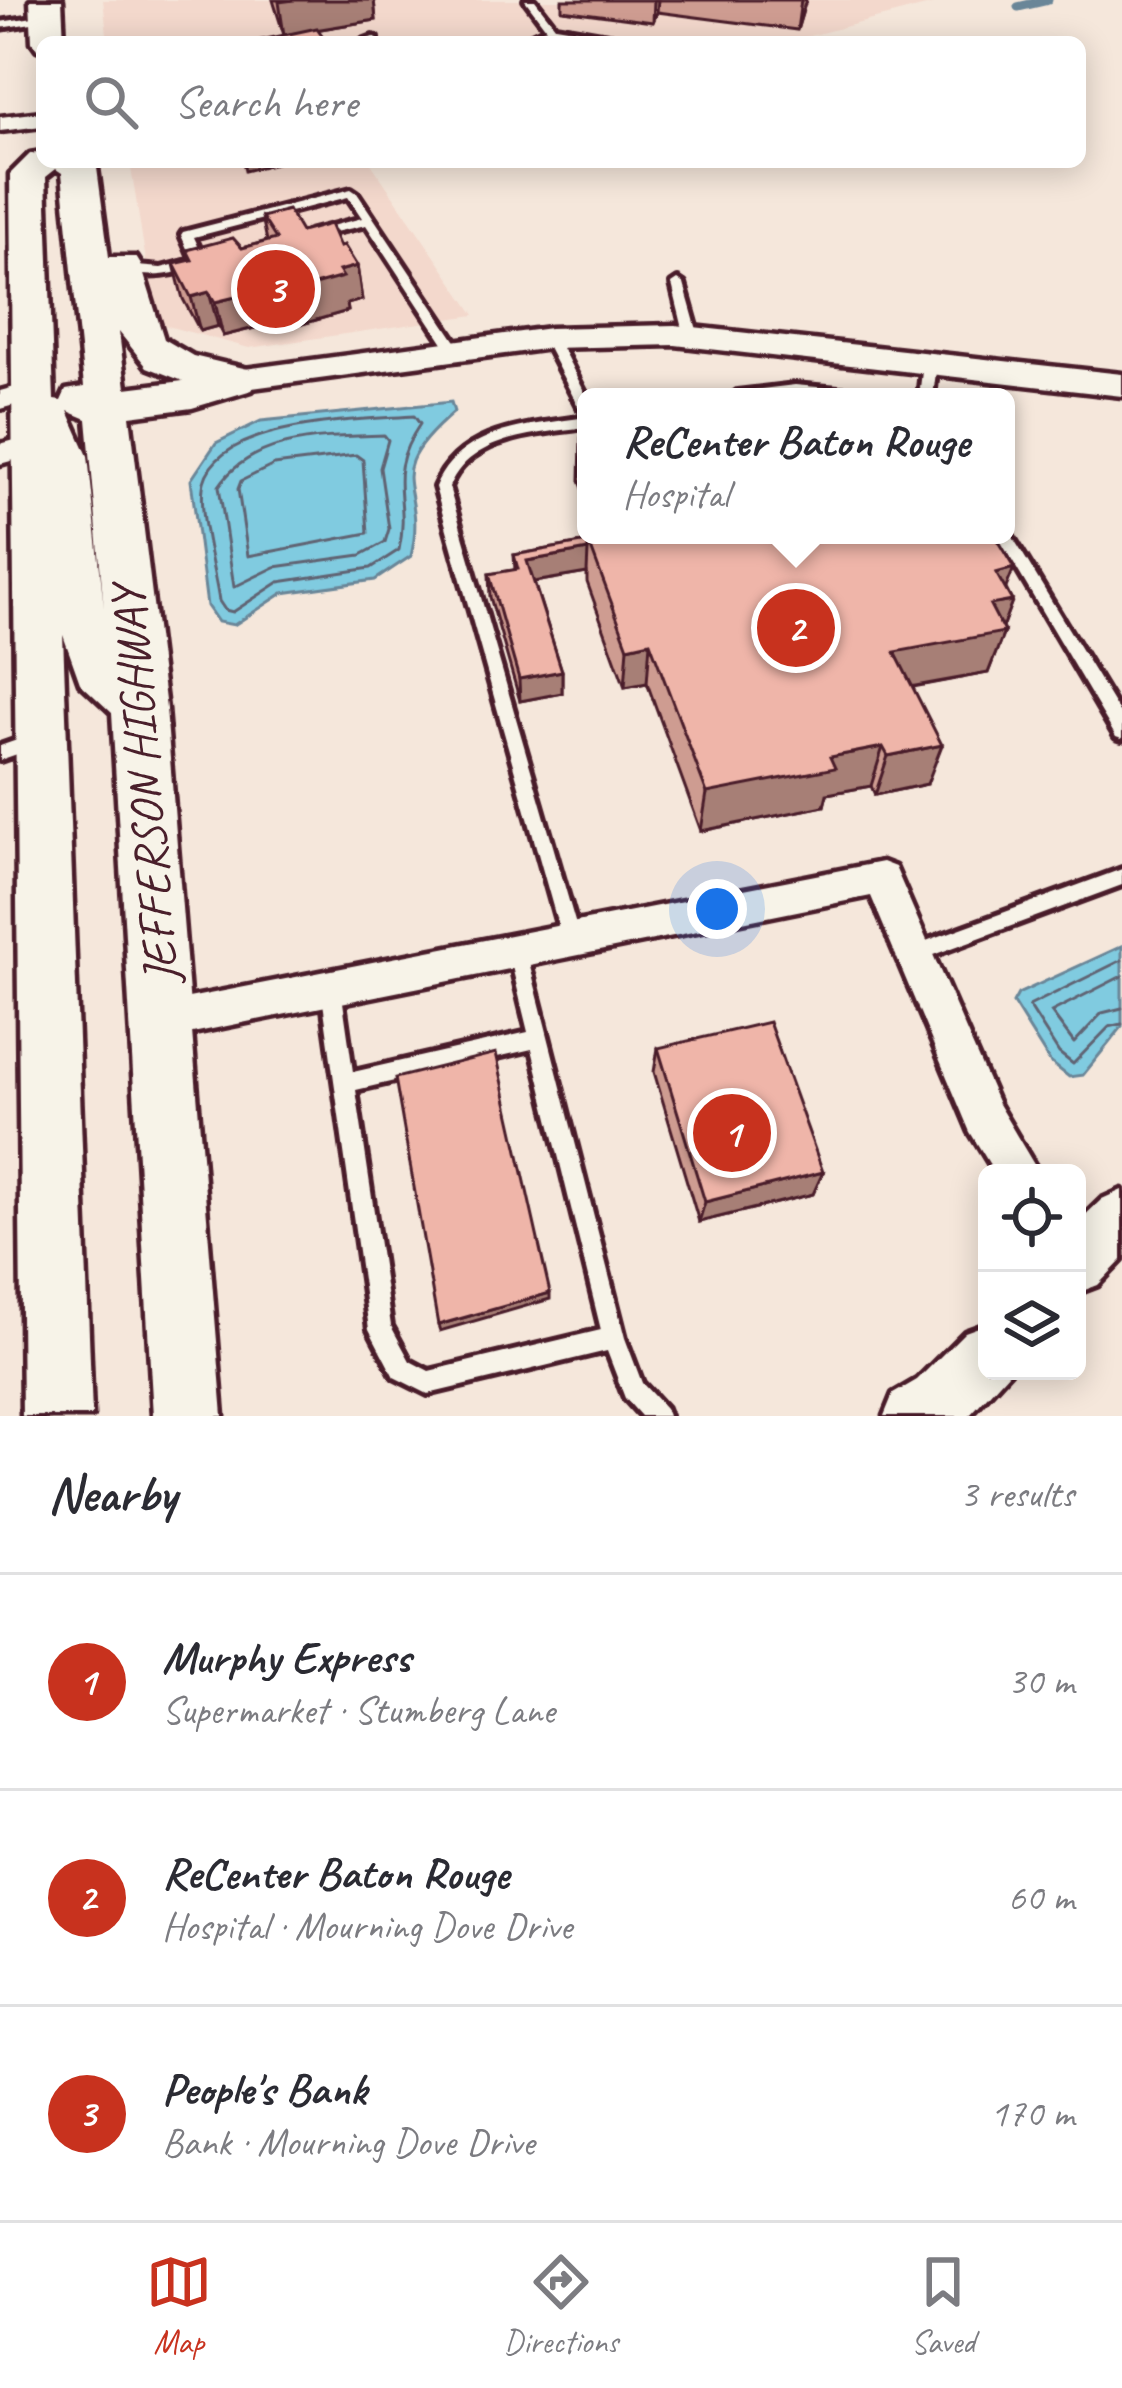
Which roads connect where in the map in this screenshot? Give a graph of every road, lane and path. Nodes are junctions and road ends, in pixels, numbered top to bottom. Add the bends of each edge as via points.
1 (530, 0) edge
2 (47, 20) edge
3 (0, 25) edge
4 (552, 29) junction
5 (536, 36) edge
6 (595, 36) edge
7 (36, 119) edge
8 (0, 124) edge
9 (36, 168) edge
10 (76, 177) edge
11 (29, 210) junction
12 (369, 220) junction
13 (286, 242) edge
14 (216, 257) edge
15 (199, 261) junction
16 (122, 269) junction
17 (678, 284) dead end
18 (692, 337) junction
19 (550, 338) junction
20 (456, 352) junction
21 (930, 363) junction
22 (237, 380) junction
23 (1122, 385) edge
24 (927, 388) edge
25 (577, 390) edge
26 (16, 395) edge
27 (111, 404) junction
28 (577, 424) edge
29 (16, 450) edge
30 (1009, 544) edge
31 (140, 709) junction
32 (1122, 732) edge
33 (20, 746) edge
34 (1122, 877) edge
35 (571, 939) junction
36 (517, 950) junction
37 (914, 954) junction
38 (331, 988) junction
39 (163, 1022) junction
40 (537, 1039) junction
41 (345, 1083) junction
42 (1012, 1164) edge
43 (1122, 1219) edge
44 (1086, 1255) edge
45 (614, 1339) junction
46 (978, 1363) edge
47 (57, 1416) edge
48 (188, 1416) edge
49 (657, 1416) edge
50 (915, 1416) edge

1 - 4 lane
2 - 3 lane
4 - 5 lane
4 - 6 lane
7 - 8 street
9 - 11 main road, JEFFERSON HIGHWAY via 28,174
10 - 16 main road via 111,207
10 - 27 main road, JEFFERSON HIGHWAY
11 - 26 main road, JEFFERSON HIGHWAY
11 - 27 main road via 54,224 78,395 93,406
12 - 13 lane
12 - 15 lane via 351,193 187,235
12 - 20 lane
14 - 15 lane
15 - 16 lane via 161,272
16 - 22 main road via 137,332 157,357
17 - 18 lane
18 - 19 street
18 - 21 street
19 - 20 street
19 - 25 lane
20 - 22 street
21 - 23 street
21 - 24 lane
22 - 27 main road
26 - 29 main road, JEFFERSON HIGHWAY
26 - 31 main road via 56,426 67,456 78,603 98,669
27 - 31 main road, JEFFERSON HIGHWAY
28 - 35 lane via 481,446 452,465 442,488
29 - 33 main road, JEFFERSON HIGHWAY
30 - 32 lane
31 - 39 main road, JEFFERSON HIGHWAY
33 - 47 main road, JEFFERSON HIGHWAY
34 - 37 lane
35 - 36 street
35 - 37 street via 882,878
36 - 38 street
36 - 40 lane
37 - 42 street via 984,1118
38 - 39 street
38 - 41 lane
39 - 48 main road, JEFFERSON HIGHWAY
40 - 41 lane
40 - 45 lane
41 - 45 lane via 380,1329 402,1370 428,1383
43 - 44 main road
45 - 49 lane via 633,1390
46 - 50 main road

